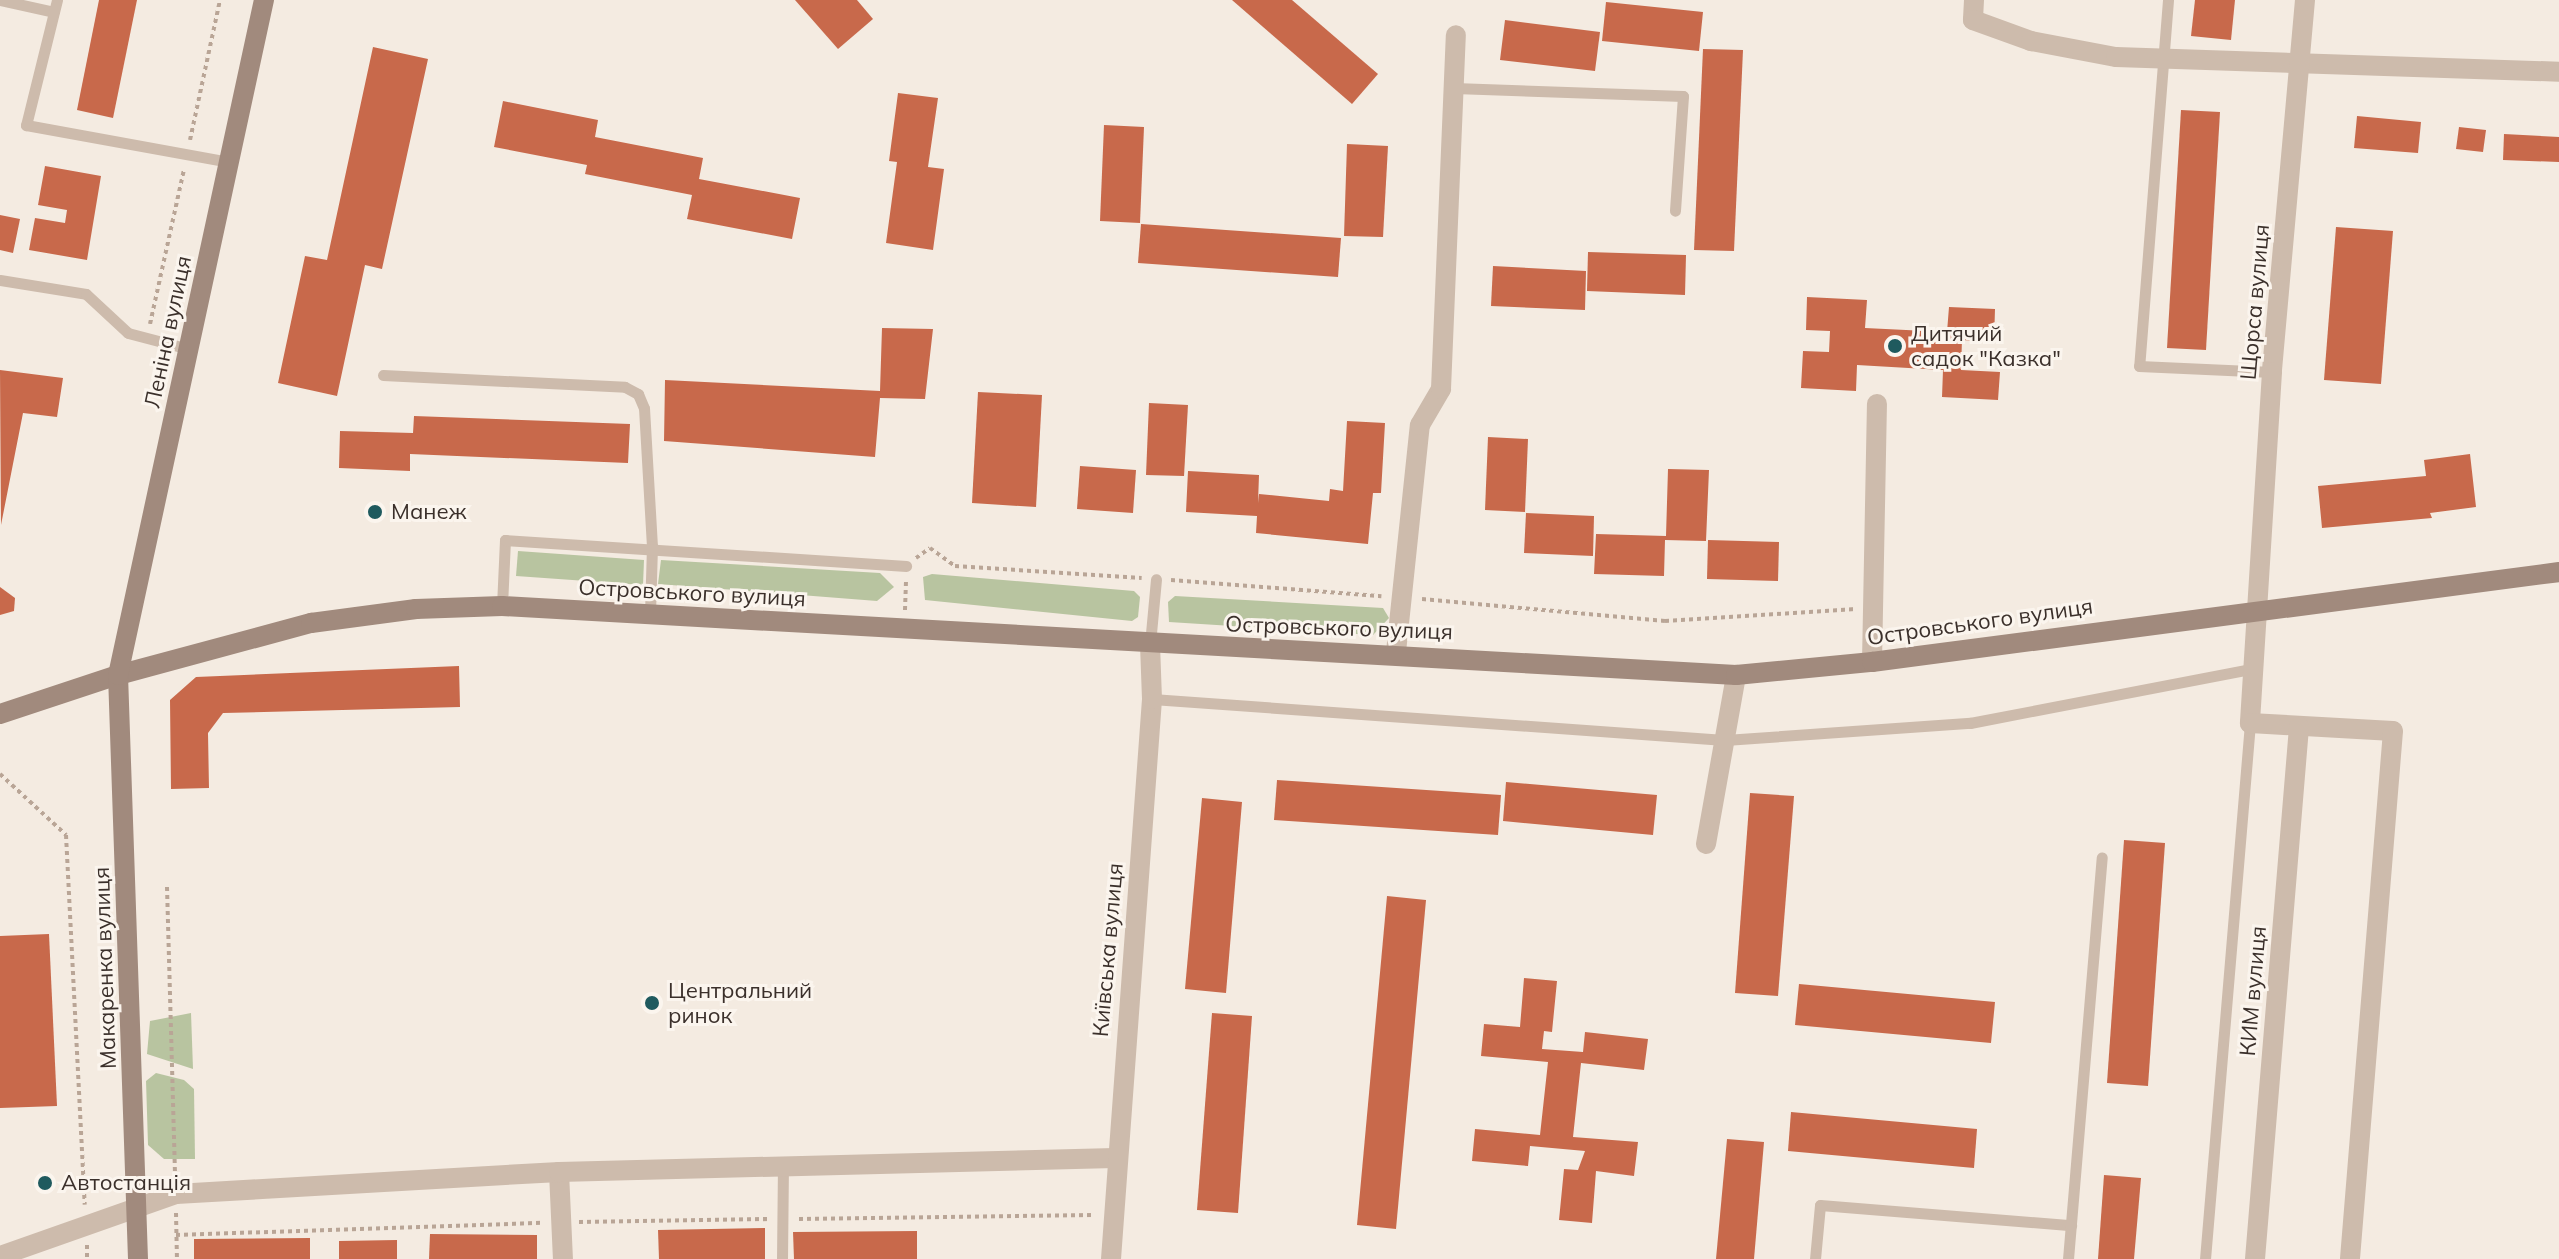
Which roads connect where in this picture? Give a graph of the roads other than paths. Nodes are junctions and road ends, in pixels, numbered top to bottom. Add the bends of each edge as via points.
1 (0, 0) edge
2 (264, 0) edge
3 (1974, 0) edge
4 (2168, 0) edge
5 (2305, 0) edge
6 (55, 6) edge
7 (1456, 35) dead end
8 (2163, 57) junction
9 (2300, 63) junction
10 (2559, 72) edge
11 (1454, 88) junction
12 (229, 162) junction
13 (1675, 211) dead end
14 (0, 280) edge
15 (189, 349) junction
16 (2272, 372) junction
17 (383, 375) dead end
18 (1877, 404) dead end
19 (652, 546) junction
20 (906, 566) road end
21 (2559, 572) edge
22 (1156, 579) road end
23 (502, 606) junction
24 (2256, 608) junction
25 (650, 615) junction
26 (1150, 645) junction
27 (1396, 652) junction
28 (1872, 662) junction
29 (2250, 669) junction
30 (118, 675) junction
31 (1736, 675) junction
32 (1152, 699) junction
33 (0, 714) edge
34 (2250, 723) junction
35 (2299, 727) junction
36 (1725, 740) junction
37 (1706, 844) dead end
38 (2102, 857) dead end
39 (1115, 1158) junction
40 (783, 1166) junction
41 (559, 1172) junction
42 (137, 1204) junction
43 (2071, 1225) junction
44 (0, 1256) edge
45 (138, 1259) edge
46 (563, 1259) edge
47 (782, 1259) edge
48 (1111, 1259) edge
49 (1815, 1259) edge
50 (2068, 1259) edge
51 (2205, 1259) edge
52 (2255, 1259) edge
53 (2350, 1259) edge

1 - 6 lane
2 - 12 main road, Леніна вулиця
3 - 8 street via 1973,20 2031,41 2116,57
4 - 8 lane
5 - 9 street, Щорса вулиця
6 - 12 lane via 26,125
7 - 11 street
8 - 9 street
8 - 16 lane via 2139,366
9 - 10 street
9 - 16 street, Щорса вулиця
11 - 13 lane via 1683,96
11 - 27 street via 1441,389 1420,425
12 - 15 main road, Леніна вулиця
14 - 15 lane via 86,294 128,333
15 - 30 main road, Леніна вулиця
16 - 24 street, Щорса вулиця
17 - 19 lane via 625,387 638,394 644,408
18 - 28 street
19 - 20 lane
19 - 23 lane via 505,540
19 - 25 lane
21 - 24 main road, Островського вулиця
22 - 26 lane
23 - 25 main road, Островського вулиця
23 - 30 main road, Островського вулиця via 416,609 311,623
24 - 28 main road, Островського вулиця
24 - 29 street, Щорса вулиця
25 - 26 main road, Островського вулиця
26 - 27 main road, Островського вулиця
26 - 32 street, Київська вулиця
27 - 31 main road, Островського вулиця
28 - 31 main road, Островського вулиця
29 - 34 street, Щорса вулиця
29 - 36 lane via 1970,723
30 - 33 main road, Островського вулиця
30 - 42 main road, Макаренка вулиця
31 - 36 street
32 - 36 lane
32 - 39 street, Київська вулиця
34 - 35 street
34 - 51 lane
35 - 52 street, КИМ вулиця
35 - 53 street via 2393,731
36 - 37 street
38 - 43 lane
39 - 40 street
39 - 48 street, Київська вулиця
40 - 41 street
40 - 47 lane
41 - 42 street via 176,1194
41 - 46 street
42 - 44 street
42 - 45 main road, Макаренка вулиця
43 - 49 lane via 1820,1205
43 - 50 lane

